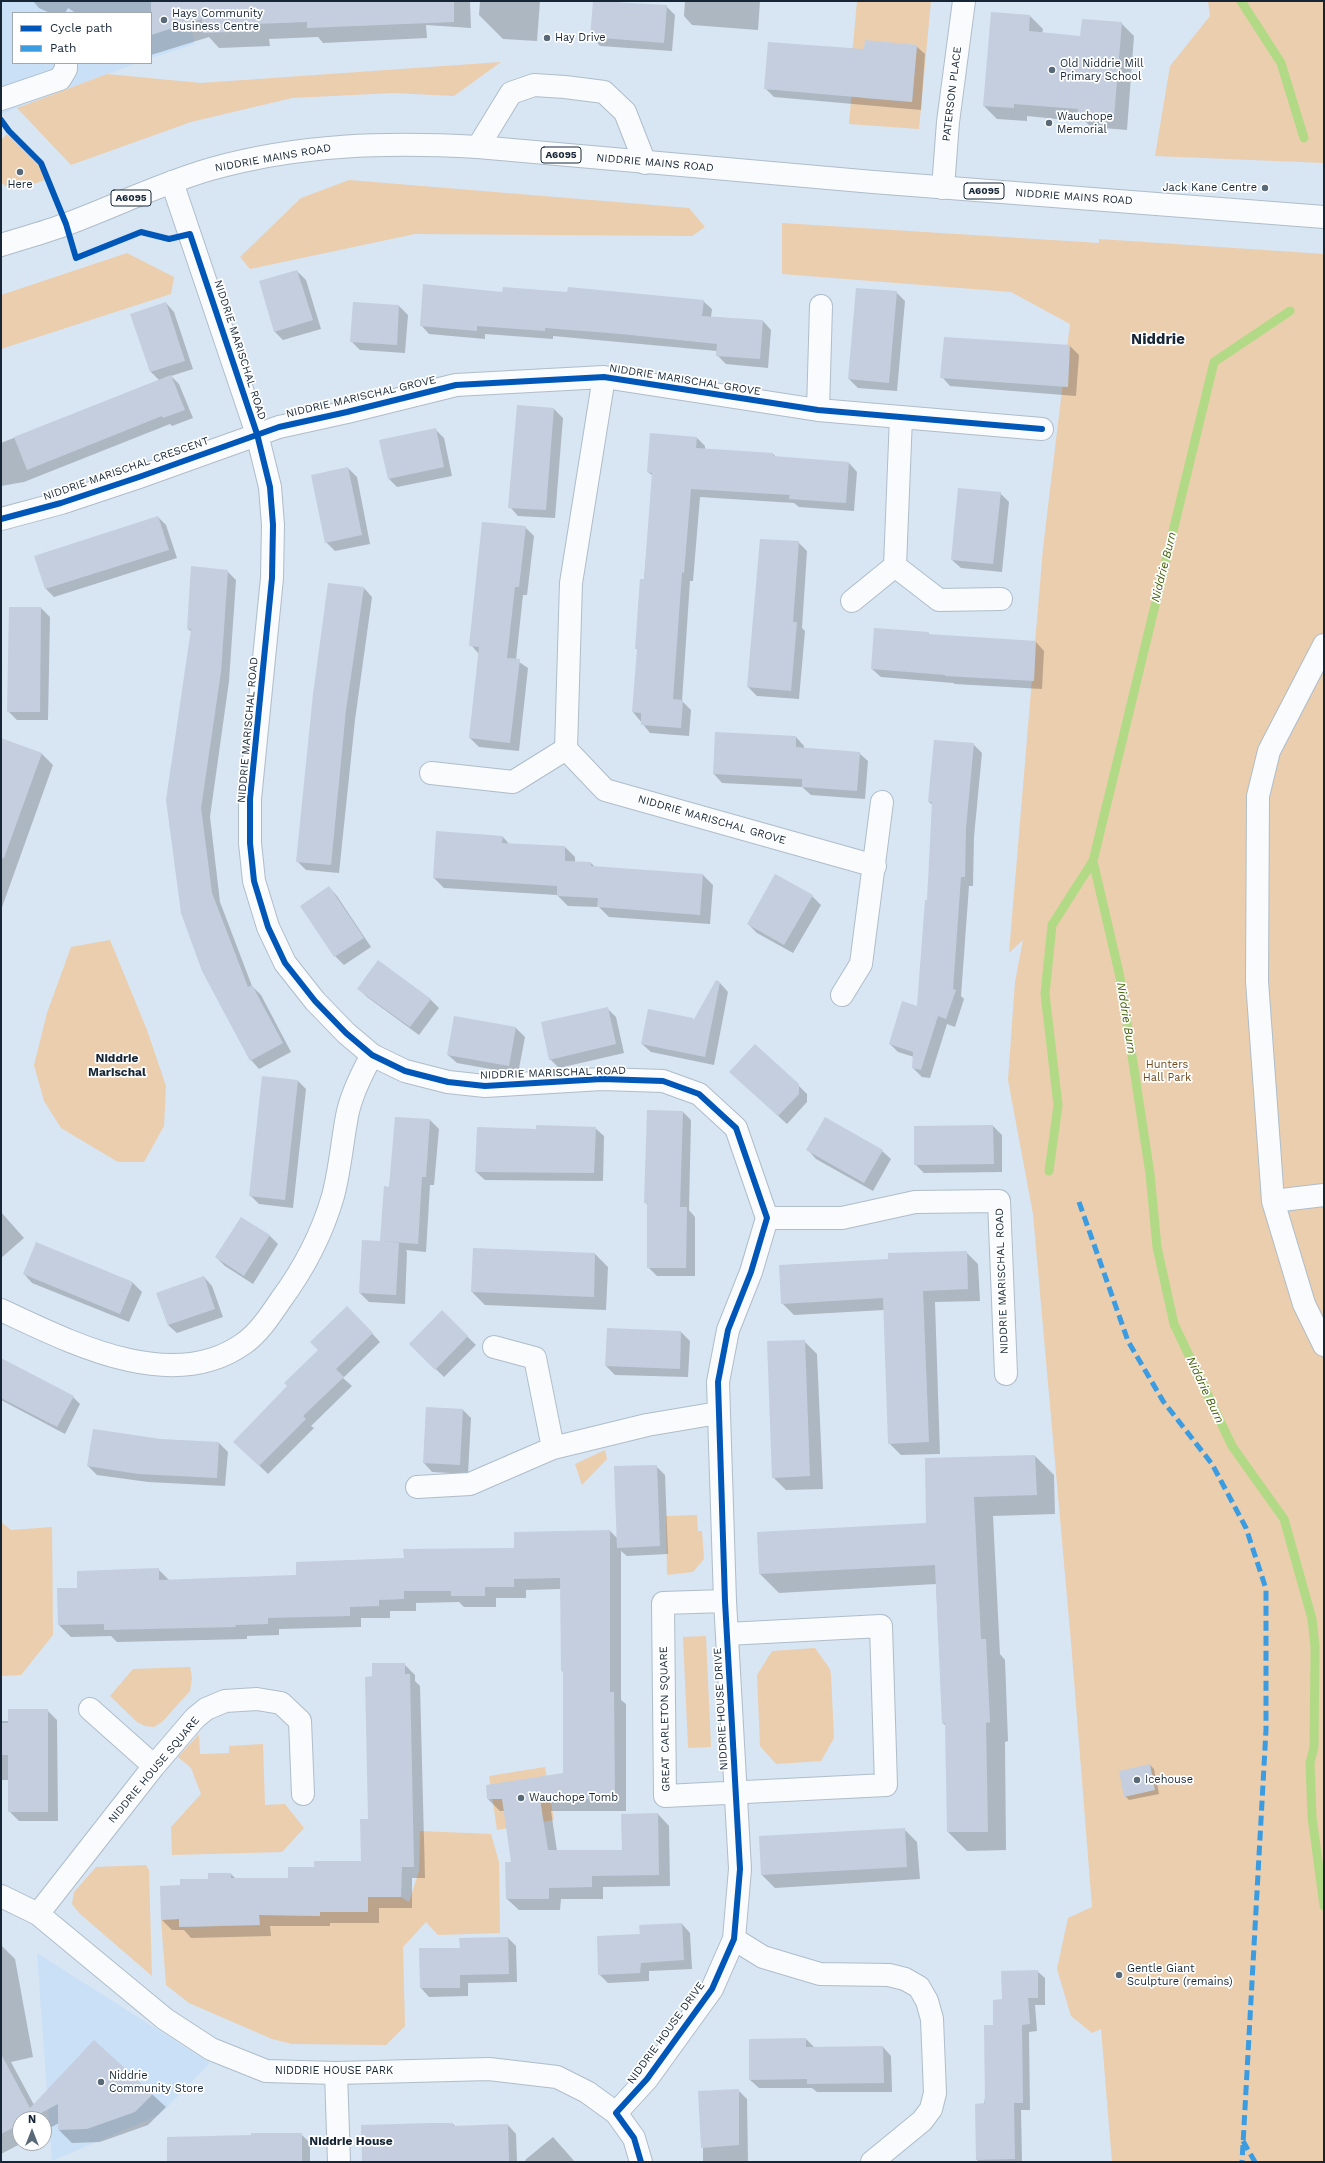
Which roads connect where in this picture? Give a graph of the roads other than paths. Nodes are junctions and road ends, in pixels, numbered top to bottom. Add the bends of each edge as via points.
1 (964, 1) edge
2 (66, 64) edge
3 (1, 100) edge
4 (478, 146) junction
5 (645, 163) junction
6 (172, 182) junction
7 (943, 188) junction
8 (1324, 217) edge
9 (1, 245) edge
10 (821, 306) dead end
11 (604, 377) junction
12 (818, 410) junction
13 (901, 417) junction
14 (1042, 429) dead end
15 (257, 434) junction
16 (1, 519) edge
17 (895, 566) junction
18 (1001, 600) dead end
19 (852, 601) dead end
20 (1324, 646) edge
21 (566, 749) junction
22 (431, 773) dead end
23 (882, 802) dead end
24 (875, 866) junction
25 (842, 995) dead end
26 (372, 1054) junction
27 (1324, 1195) edge
28 (1273, 1201) junction
29 (767, 1218) junction
30 (1, 1310) edge
31 (1324, 1345) edge
32 (494, 1347) dead end
33 (1006, 1374) dead end
34 (718, 1413) junction
35 (553, 1448) junction
36 (417, 1487) dead end
37 (725, 1601) junction
38 (727, 1634) junction
39 (90, 1709) dead end
40 (154, 1766) junction
41 (303, 1794) dead end
42 (735, 1794) junction
43 (1, 1896) edge
44 (38, 1914) junction
45 (734, 1939) junction
46 (336, 2073) junction
47 (616, 2113) junction
48 (339, 2162) edge
49 (642, 2162) edge
50 (872, 2162) edge

1 - 7 street, PATERSON PLACE via 948,122
2 - 3 street via 60,79
4 - 5 street, NIDDRIE MAINS ROAD / A6095
4 - 5 street via 511,93 534,85 565,87 604,92 625,112
4 - 6 street, NIDDRIE MAINS ROAD / A6095 via 386,144 326,147 238,162
5 - 7 street, NIDDRIE MAINS ROAD / A6095
6 - 9 street, NIDDRIE MAINS ROAD / A6095 via 66,224
6 - 15 street, NIDDRIE MARISCHAL ROAD
7 - 8 street, NIDDRIE MAINS ROAD / A6095
10 - 12 street
11 - 12 street, NIDDRIE MARISCHAL GROVE
11 - 15 street, NIDDRIE MARISCHAL GROVE via 456,385 279,426
11 - 21 street, NIDDRIE MARISCHAL GROVE via 571,583
12 - 13 street, NIDDRIE MARISCHAL GROVE
13 - 14 street, NIDDRIE MARISCHAL GROVE
13 - 17 street
15 - 16 street, NIDDRIE MARISCHAL CRESCENT via 61,503
15 - 26 street, NIDDRIE MARISCHAL ROAD via 270,487 273,525 272,578 250,799 250,844 254,881 268,927 285,963 315,1001 346,1033
17 - 18 street via 939,600
17 - 19 street
20 - 28 street via 1269,751 1258,796 1257,982
21 - 22 street via 513,782
21 - 24 street, NIDDRIE MARISCHAL GROVE via 605,790
23 - 24 street
24 - 25 street via 861,964
26 - 29 street, NIDDRIE MARISCHAL ROAD via 405,1071 448,1082 485,1086 602,1079 662,1081 699,1094 736,1128
26 - 30 street via 347,1114 341,1160 332,1196 316,1241 292,1285 270,1316 244,1344 218,1358 189,1366 157,1366 109,1354 48,1332
27 - 28 street
28 - 31 street via 1304,1304
29 - 33 street, NIDDRIE MARISCHAL ROAD via 842,1218 915,1202 999,1201
29 - 34 street, NIDDRIE HOUSE DRIVE via 751,1272 728,1330 718,1382
32 - 35 street via 535,1358
34 - 35 street via 647,1425
34 - 37 street, NIDDRIE HOUSE DRIVE
35 - 36 street via 470,1484
37 - 38 street, NIDDRIE HOUSE DRIVE
37 - 42 street, GREAT CARLETON SQUARE via 662,1603 665,1796
38 - 42 street, NIDDRIE HOUSE DRIVE
38 - 42 street, GREAT CARLETON SQUARE via 881,1626 886,1785
39 - 40 street
40 - 41 street, NIDDRIE HOUSE SQUARE via 195,1718 206,1709 225,1701 257,1699 281,1703 300,1721
40 - 44 street, NIDDRIE HOUSE SQUARE
42 - 45 street, NIDDRIE HOUSE DRIVE via 740,1869
43 - 44 street, NIDDRIE HOUSE PARK
44 - 46 street, NIDDRIE HOUSE PARK via 165,2019 212,2049 266,2071
45 - 47 street, NIDDRIE HOUSE DRIVE via 712,1989 647,2079
45 - 50 street via 763,1957 820,1974 889,1975 905,1979 918,1987 927,2001 932,2019 935,2093 931,2109 922,2121
46 - 47 street, NIDDRIE HOUSE PARK via 489,2069 557,2077 587,2092
46 - 48 street
47 - 49 street via 634,2138

